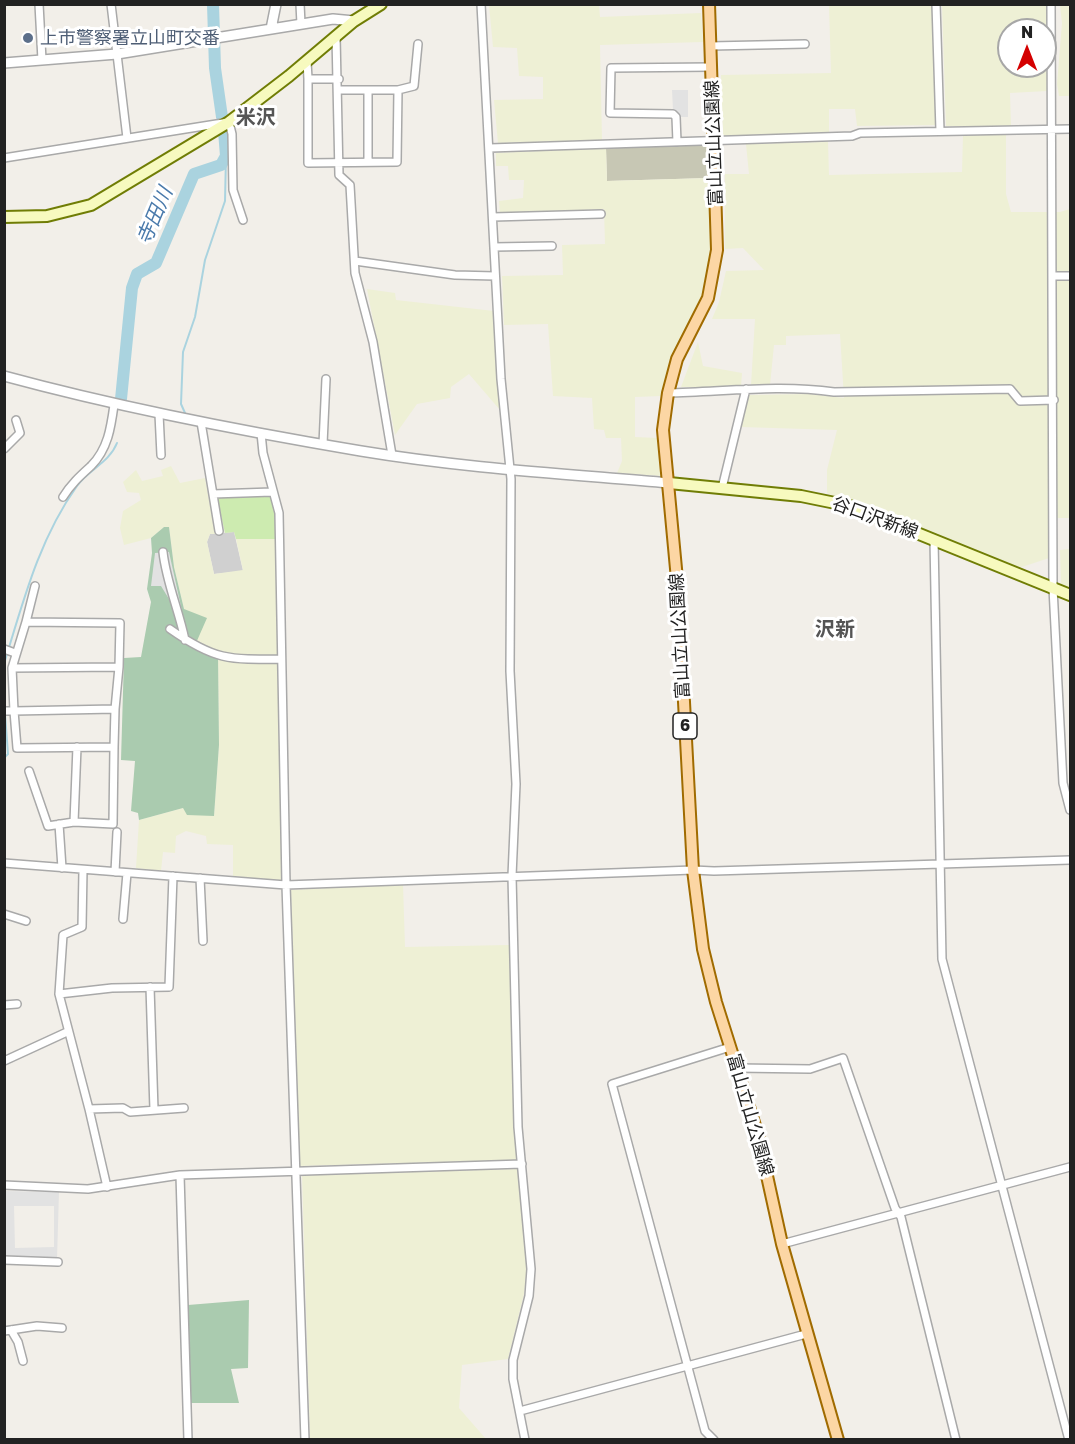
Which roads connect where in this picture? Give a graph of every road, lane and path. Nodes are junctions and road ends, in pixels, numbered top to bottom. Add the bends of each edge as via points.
1 (39, 4) edge
2 (111, 4) edge
3 (276, 4) edge
4 (300, 4) edge
5 (381, 4) edge
6 (481, 4) edge
7 (709, 4) edge
8 (936, 4) edge
9 (1051, 4) edge
10 (354, 21) junction
11 (301, 24) junction
12 (271, 29) junction
13 (336, 36) junction
14 (418, 44) dead end
15 (806, 44) dead end
16 (711, 46) junction
17 (117, 54) junction
18 (42, 60) junction
19 (307, 61) junction
20 (4, 63) edge
21 (711, 67) junction
22 (308, 79) junction
23 (339, 79) junction
24 (338, 90) junction
25 (368, 90) junction
26 (398, 90) junction
27 (229, 122) junction
28 (1052, 129) junction
29 (1071, 129) edge
30 (940, 131) junction
31 (127, 138) junction
32 (713, 140) junction
33 (676, 142) junction
34 (490, 148) junction
35 (4, 158) edge
36 (368, 162) junction
37 (339, 163) junction
38 (601, 214) dead end
39 (4, 217) edge
40 (492, 217) junction
41 (243, 220) dead end
42 (552, 246) dead end
43 (494, 247) junction
44 (355, 261) junction
45 (495, 276) junction
46 (1053, 276) junction
47 (1071, 276) edge
48 (4, 376) edge
49 (326, 379) dead end
50 (746, 389) junction
51 (668, 393) junction
52 (1053, 400) junction
53 (114, 405) junction
54 (159, 414) junction
55 (16, 420) dead end
56 (201, 422) junction
57 (261, 433) junction
58 (323, 444) junction
59 (4, 449) edge
60 (161, 455) dead end
61 (392, 455) junction
62 (510, 468) junction
63 (669, 483) junction
64 (722, 488) junction
65 (272, 492) junction
66 (213, 494) junction
67 (63, 497) dead end
68 (219, 531) dead end
69 (934, 540) junction
70 (163, 552) dead end
71 (36, 586) dead end
72 (1053, 588) junction
73 (1071, 595) edge
74 (26, 622) junction
75 (170, 629) dead end
76 (185, 640) junction
77 (4, 649) edge
78 (15, 653) junction
79 (281, 658) junction
80 (119, 667) junction
81 (12, 668) junction
82 (115, 709) junction
83 (4, 711) edge
84 (14, 711) junction
85 (77, 747) junction
86 (114, 747) junction
87 (29, 771) dead end
88 (1071, 810) edge
89 (74, 822) junction
90 (58, 824) junction
91 (117, 832) dead end
92 (1071, 860) edge
93 (4, 864) edge
94 (939, 864) junction
95 (62, 868) junction
96 (83, 870) junction
97 (693, 870) junction
98 (114, 872) junction
99 (127, 873) junction
100 (173, 876) junction
101 (512, 876) junction
102 (200, 878) junction
103 (286, 885) junction
104 (4, 914) edge
105 (123, 919) dead end
106 (27, 921) dead end
107 (202, 941) dead end
108 (150, 987) junction
109 (59, 994) junction
110 (17, 1004) dead end
111 (4, 1005) edge
112 (67, 1032) junction
113 (730, 1047) junction
114 (4, 1061) edge
115 (736, 1068) junction
116 (184, 1108) dead end
117 (89, 1109) junction
118 (154, 1110) junction
119 (522, 1164) junction
120 (1071, 1167) edge
121 (296, 1171) junction
122 (180, 1175) junction
123 (4, 1185) edge
124 (1001, 1186) junction
125 (107, 1187) junction
126 (898, 1213) junction
127 (782, 1244) junction
128 (4, 1260) edge
129 (58, 1262) dead end
130 (62, 1328) dead end
131 (8, 1331) edge
132 (806, 1334) junction
133 (23, 1361) dead end
134 (687, 1366) junction
135 (520, 1411) junction
136 (188, 1440) edge
137 (305, 1440) edge
138 (525, 1440) edge
139 (714, 1440) edge
140 (838, 1440) edge
141 (956, 1440) edge
142 (1069, 1440) edge

1 - 18 street
2 - 17 street
3 - 12 street
4 - 11 street
5 - 10 main road
6 - 34 street
7 - 16 main road, 富山立山公園線 / 6
8 - 30 street
9 - 28 street
10 - 11 street via 333,19
10 - 13 main road
11 - 12 street
12 - 17 street
13 - 19 main road
13 - 23 street
14 - 26 street via 414,86
15 - 16 street
16 - 21 main road, 富山立山公園線 / 6
17 - 18 street
17 - 31 street
18 - 20 street
19 - 22 street
19 - 27 main road
21 - 32 main road, 富山立山公園線 / 6
21 - 33 street via 611,68 610,112 673,114
22 - 23 street
22 - 37 street via 308,163
23 - 24 street
24 - 25 street
24 - 37 street
25 - 26 street
25 - 36 street
26 - 36 street via 397,162
27 - 31 street
27 - 39 main road via 91,205 47,216
27 - 41 street via 233,190
28 - 29 street
28 - 30 street
28 - 46 street
30 - 32 street
31 - 35 street
32 - 33 street
32 - 51 main road, 富山立山公園線 / 6 via 717,250 714,274 708,298 677,359
33 - 34 street
34 - 40 street
36 - 37 street
37 - 44 street via 339,175 350,185
38 - 40 street
40 - 43 street
42 - 43 street
43 - 45 street
44 - 45 street via 454,275
44 - 61 street via 374,342
45 - 62 street
46 - 47 street
46 - 52 street
48 - 53 street
49 - 58 street
50 - 51 street
50 - 52 street via 1010,389 1020,401
50 - 64 street
51 - 63 main road, 富山立山公園線 / 6 via 663,430
52 - 72 street
53 - 54 street
53 - 67 street via 101,454 71,483
54 - 56 street
54 - 60 street
55 - 59 street via 20,433
56 - 57 street
56 - 66 street
57 - 58 street
57 - 65 street
58 - 61 street
61 - 62 street
62 - 63 street
62 - 101 street via 510,697 516,784
63 - 64 main road, 谷口沢新線
63 - 97 main road, 富山立山公園線 / 6
64 - 69 main road, 谷口沢新線 via 826,499
65 - 66 street
65 - 79 street via 279,513
66 - 68 street
69 - 72 main road, 谷口沢新線
69 - 94 street
70 - 76 street via 164,569 179,609
71 - 74 street
72 - 73 main road, 谷口沢新線
72 - 88 street via 1063,783
74 - 78 street
74 - 80 street via 120,623
75 - 76 street
76 - 79 street via 231,660
77 - 78 street
78 - 81 street
79 - 103 street
80 - 81 street
80 - 82 street
81 - 84 street
82 - 84 street
82 - 86 street
83 - 84 street
84 - 85 street via 17,748
85 - 86 street
85 - 89 street
86 - 89 street via 113,824
87 - 90 street via 48,826
89 - 90 street
90 - 95 street
91 - 98 street
92 - 94 street
93 - 95 street
94 - 97 street
94 - 124 street via 942,959
95 - 96 street
96 - 98 street
96 - 109 street via 82,927 63,935
97 - 101 street
97 - 113 main road, 富山立山公園線 / 6 via 703,949
98 - 99 street
99 - 100 street
99 - 105 street
100 - 102 street
100 - 108 street via 169,987
101 - 103 street
101 - 119 street
102 - 103 street
102 - 107 street
103 - 121 street
104 - 106 street
108 - 109 street
108 - 118 street
109 - 112 street
110 - 111 street
112 - 114 street
112 - 117 street
113 - 115 main road, 富山立山公園線 / 6
113 - 134 street via 612,1084
115 - 126 street via 810,1069 843,1058
115 - 127 main road, 富山立山公園線 / 6 via 758,1136
116 - 118 street
117 - 118 street
117 - 125 street
119 - 121 street
119 - 135 street via 531,1269 529,1296 513,1360
120 - 124 street
121 - 122 street
121 - 137 street
122 - 125 street
122 - 136 street
123 - 125 street
124 - 126 street
124 - 142 street
126 - 127 street
126 - 141 street
127 - 132 main road, 富山立山公園線 / 6
128 - 129 street
130 - 131 street via 37,1326
131 - 133 street via 18,1342
132 - 134 street
132 - 140 main road, 富山立山公園線 / 6
134 - 135 street
134 - 139 street via 705,1431
135 - 138 street

